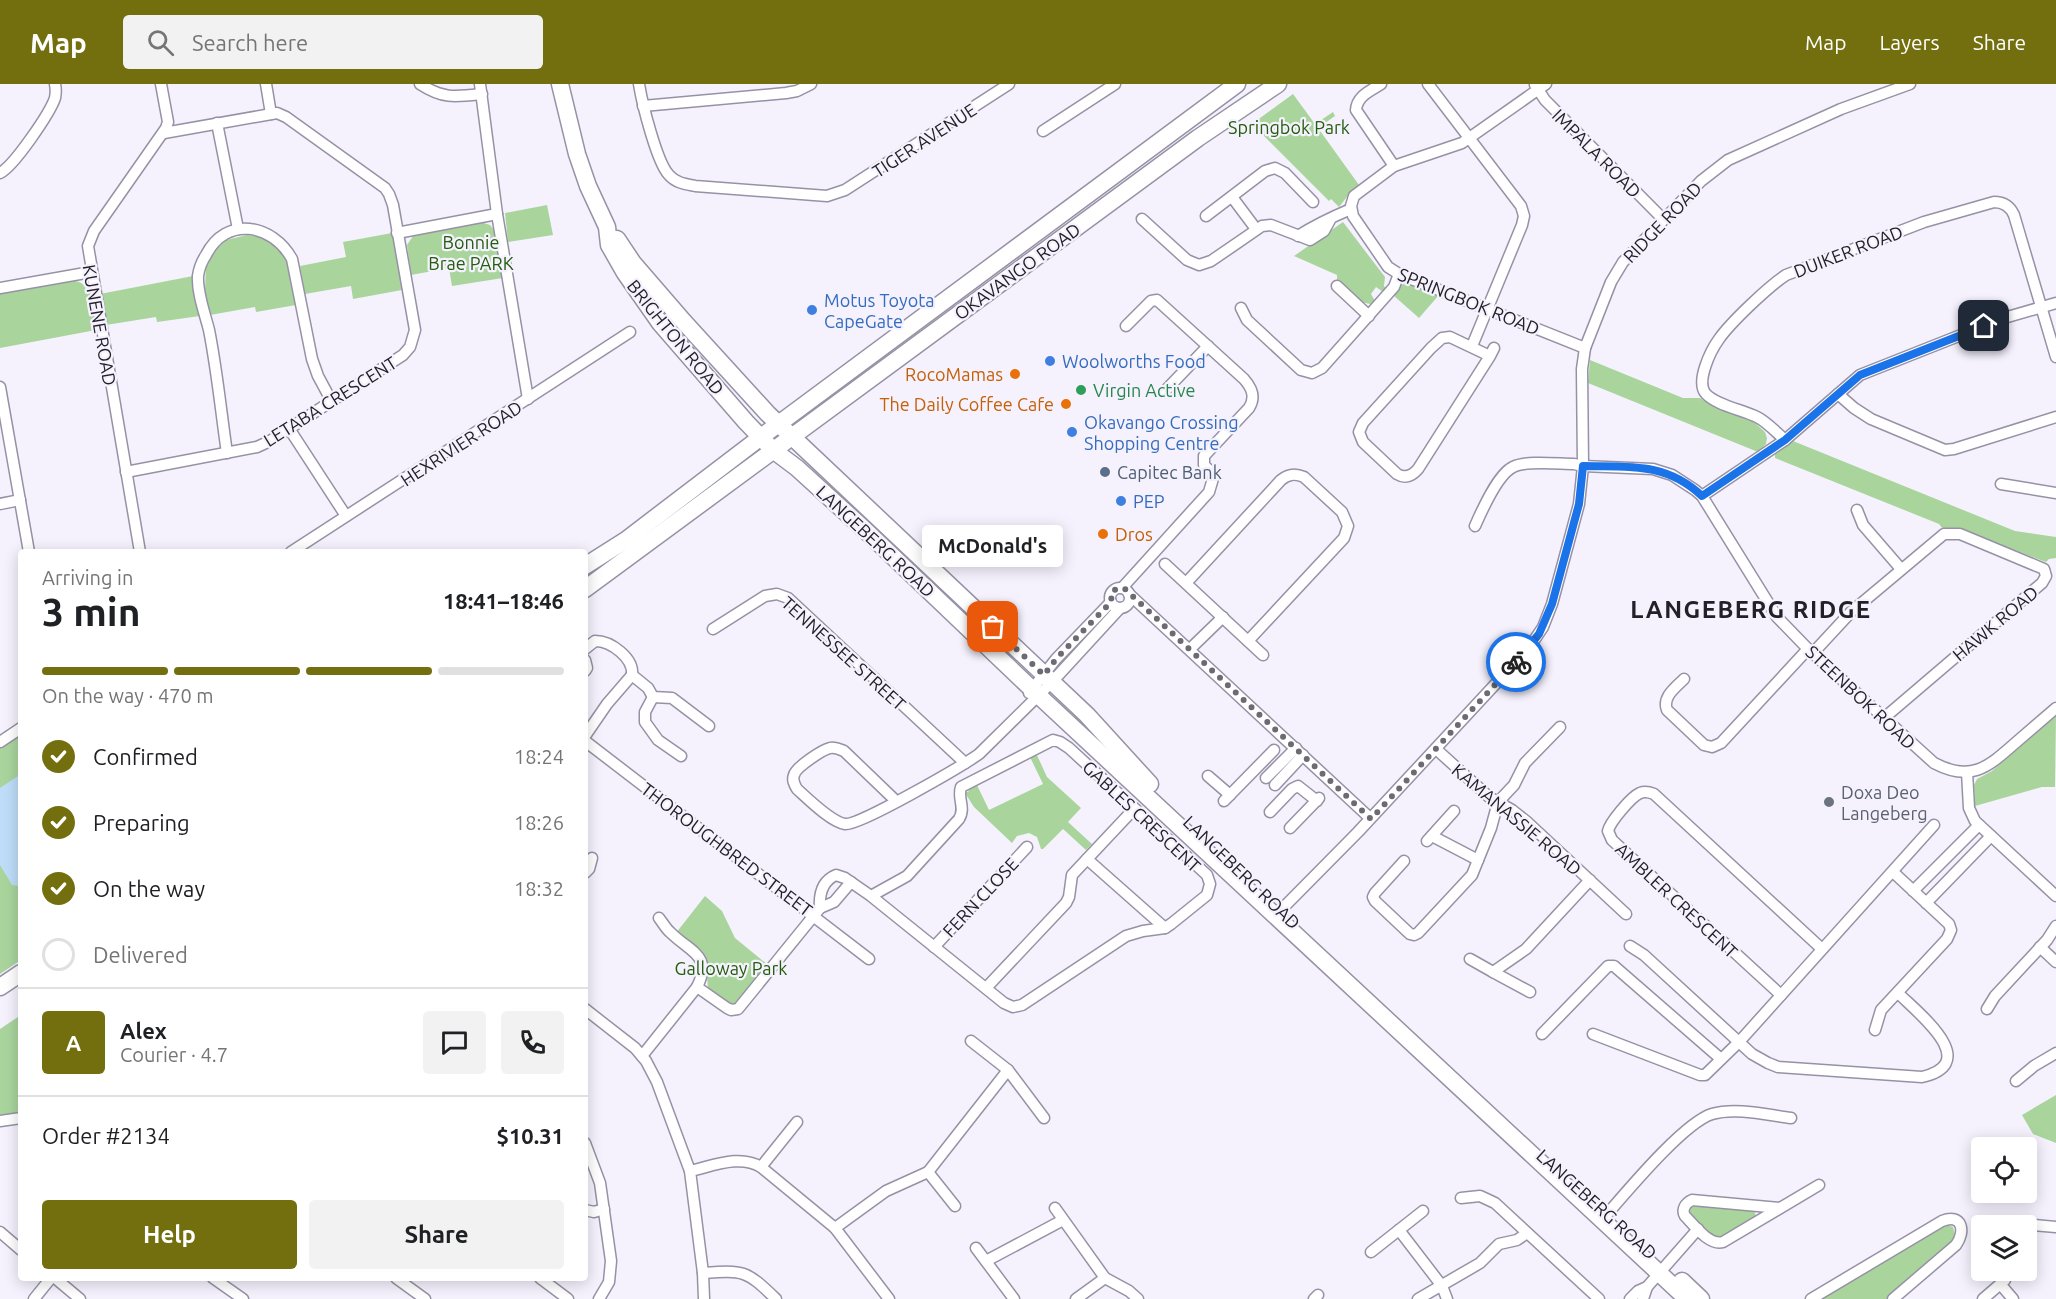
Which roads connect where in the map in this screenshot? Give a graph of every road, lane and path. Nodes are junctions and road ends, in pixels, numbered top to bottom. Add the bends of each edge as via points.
1 (55, 84) edge
2 (161, 84) edge
3 (266, 84) edge
4 (420, 84) edge
5 (560, 84) edge
6 (639, 84) edge
7 (811, 84) edge
8 (1009, 84) edge
9 (1114, 84) edge
10 (1237, 84) edge
11 (1278, 84) edge
12 (1381, 84) edge
13 (1428, 84) edge
14 (1911, 84) edge
15 (1539, 86) edge
16 (481, 89) edge
17 (643, 106) junction
18 (271, 114) junction
19 (218, 123) junction
20 (1043, 131) dead end
21 (164, 133) junction
22 (1469, 138) junction
23 (1394, 166) junction
24 (0, 173) edge
25 (1232, 197) junction
26 (1313, 202) dead end
27 (1351, 208) junction
28 (497, 213) junction
29 (1206, 216) dead end
30 (1142, 219) dead end
31 (1663, 219) junction
32 (607, 227) junction
33 (238, 229) junction
34 (1256, 229) junction
35 (398, 233) junction
36 (91, 272) junction
37 (1399, 274) junction
38 (1337, 286) dead end
39 (0, 288) edge
40 (2056, 303) edge
41 (2041, 307) junction
42 (1241, 308) dead end
43 (1489, 309) junction
44 (1369, 316) junction
45 (1126, 326) dead end
46 (630, 332) dead end
47 (1208, 346) junction
48 (1472, 346) junction
49 (1585, 348) junction
50 (2056, 357) edge
51 (0, 387) edge
52 (1164, 392) dead end
53 (1838, 394) junction
54 (528, 399) junction
55 (332, 402) junction
56 (2056, 417) edge
57 (778, 424) junction
58 (290, 430) junction
59 (760, 436) junction
60 (791, 437) junction
61 (1785, 440) junction
62 (773, 450) junction
63 (227, 453) junction
64 (1583, 466) junction
65 (126, 472) junction
66 (2001, 484) dead end
67 (2056, 493) edge
68 (1702, 496) junction
69 (20, 500) junction
70 (0, 504) edge
71 (1857, 510) dead end
72 (346, 516) junction
73 (1475, 526) dead end
74 (28, 549) edge
75 (139, 549) edge
76 (296, 549) edge
77 (588, 564) edge
78 (1165, 564) dead end
79 (1902, 569) junction
80 (1186, 583) junction
81 (588, 586) edge
82 (1123, 598) junction
83 (1223, 617) junction
84 (713, 629) dead end
85 (1248, 641) junction
86 (588, 647) edge
87 (1190, 649) junction
88 (1810, 651) junction
89 (1263, 655) dead end
90 (632, 675) junction
91 (1048, 679) junction
92 (1684, 679) dead end
93 (1035, 691) junction
94 (653, 697) junction
95 (2056, 708) edge
96 (1884, 718) junction
97 (709, 726) dead end
98 (1560, 727) dead end
99 (18, 730) edge
100 (588, 732) edge
101 (0, 742) edge
102 (588, 743) edge
103 (1436, 749) junction
104 (1275, 750) dead end
105 (1299, 752) junction
106 (681, 756) dead end
107 (965, 764) junction
108 (1256, 769) junction
109 (1967, 772) junction
110 (1208, 776) dead end
111 (1270, 782) junction
112 (1286, 795) junction
113 (896, 801) junction
114 (1498, 802) junction
115 (1134, 809) junction
116 (1454, 811) dead end
117 (1270, 812) dead end
118 (1371, 819) junction
119 (1934, 825) dead end
120 (1979, 825) junction
121 (1290, 828) dead end
122 (1991, 836) junction
123 (1027, 847) dead end
124 (592, 858) dead end
125 (1087, 859) junction
126 (1478, 860) junction
127 (1404, 861) dead end
128 (588, 869) edge
129 (1893, 872) junction
130 (1590, 880) junction
131 (851, 882) junction
132 (1913, 891) junction
133 (871, 897) junction
134 (2056, 897) edge
135 (1926, 903) junction
136 (817, 912) junction
137 (1278, 913) junction
138 (1626, 914) dead end
139 (659, 918) dead end
140 (2056, 926) edge
141 (1165, 928) junction
142 (1630, 946) dead end
143 (934, 947) junction
144 (2040, 947) junction
145 (1822, 949) junction
146 (869, 959) dead end
147 (1470, 960) dead end
148 (2056, 962) edge
149 (18, 969) edge
150 (1493, 972) junction
151 (18, 975) edge
152 (0, 981) edge
153 (0, 987) edge
154 (697, 987) junction
155 (986, 988) junction
156 (1530, 992) dead end
157 (1898, 993) junction
158 (1781, 996) junction
159 (1987, 1009) dead end
160 (588, 1011) edge
161 (1875, 1030) dead end
162 (1542, 1034) dead end
163 (1593, 1034) dead end
164 (971, 1041) dead end
165 (1739, 1042) junction
166 (2056, 1053) edge
167 (642, 1056) junction
168 (1721, 1059) junction
169 (1008, 1070) junction
170 (2016, 1081) dead end
171 (18, 1118) edge
172 (1044, 1118) dead end
173 (1791, 1118) dead end
174 (0, 1120) edge
175 (797, 1122) dead end
176 (588, 1151) edge
177 (761, 1167) junction
178 (690, 1171) junction
179 (928, 1172) junction
180 (1819, 1185) dead end
181 (1461, 1198) dead end
182 (955, 1206) dead end
183 (1055, 1208) dead end
184 (604, 1209) junction
185 (1780, 1209) junction
186 (588, 1211) edge
187 (1423, 1211) dead end
188 (1605, 1217) junction
189 (1063, 1220) junction
190 (2037, 1225) edge
191 (2056, 1227) edge
192 (835, 1228) junction
193 (1698, 1229) junction
194 (1399, 1230) junction
195 (0, 1232) edge
196 (1527, 1233) junction
197 (18, 1247) edge
198 (976, 1248) dead end
199 (1371, 1252) dead end
200 (986, 1261) junction
201 (1662, 1270) junction
202 (703, 1273) junction
203 (1105, 1278) junction
204 (50, 1281) edge
205 (57, 1281) edge
206 (217, 1281) edge
207 (400, 1281) edge
208 (544, 1281) edge
209 (2004, 1281) edge
210 (2001, 1285) junction
211 (1442, 1286) junction
212 (1647, 1287) junction
213 (1899, 1297) edge
214 (34, 1299) edge
215 (80, 1299) edge
216 (243, 1299) edge
217 (425, 1299) edge
218 (568, 1299) edge
219 (599, 1299) edge
220 (704, 1299) edge
221 (776, 1299) edge
222 (889, 1299) edge
223 (1014, 1299) edge
224 (1076, 1299) edge
225 (1138, 1299) edge
226 (1418, 1299) edge
227 (1447, 1299) edge
228 (1598, 1299) edge
229 (1630, 1299) edge
230 (1643, 1299) edge
231 (1687, 1299) edge
232 (1701, 1299) edge
233 (1811, 1299) edge
234 (1983, 1299) edge
235 (2013, 1299) edge

1 - 24 street via 56,96 50,109 12,164
2 - 21 street via 168,123
3 - 18 street
4 - 16 street via 445,97
5 - 32 main road, BRIGHTON ROAD via 577,154
6 - 17 street
7 - 17 street via 786,93
8 - 17 street, TIGER AVENUE via 837,194 827,196 681,183 668,175 662,165
9 - 20 street
10 - 57 main road, OKAVANGO ROAD
11 - 60 main road, OKAVANGO ROAD via 1198,138
12 - 23 street via 1360,97 1356,110
13 - 22 street
14 - 31 street, RIDGE ROAD via 1857,102 1737,155 1710,173
15 - 22 street
15 - 31 street, IMPALA ROAD via 1545,100
16 - 28 street
18 - 19 street
18 - 35 street, LETABA CRESCENT via 286,117 385,188 391,197
19 - 21 street
19 - 33 street
21 - 36 street, KUNENE ROAD via 91,236
22 - 23 street
22 - 43 street via 1523,213 1522,225
23 - 27 street via 1354,196
25 - 26 street via 1265,171 1275,168
25 - 29 street
25 - 34 street
27 - 34 street via 1298,236 1271,225
27 - 37 street, SPRINGBOK ROAD via 1386,265
28 - 35 street
28 - 54 street
30 - 34 street via 1187,260 1199,265 1211,261
31 - 49 street, RIDGE ROAD via 1614,275
32 - 57 main road, BRIGHTON ROAD via 684,322
32 - 59 main road, BRIGHTON ROAD via 609,245 660,322
33 - 55 street via 267,234 288,250 312,358
33 - 63 street via 220,236 210,247 198,277
35 - 55 street, LETABA CRESCENT via 415,330 412,342 403,355
36 - 39 street
36 - 65 street, KUNENE ROAD
37 - 43 street, SPRINGBOK ROAD
37 - 44 street via 1394,287
38 - 44 street
40 - 41 street
41 - 50 street
41 - 53 street via 1864,373
41 - 61 street, DUIKER ROAD via 2014,215 2009,207 1997,202 1924,222 1786,275 1720,338 1701,379 1710,397 1760,418
42 - 44 street via 1247,320 1301,370 1310,373 1322,368
43 - 48 street
43 - 49 street, SPRINGBOK ROAD
45 - 47 street via 1150,301 1157,300
46 - 54 street, HEXRIVIER ROAD
47 - 52 street
47 - 82 street via 1250,386 1253,402 1204,456 1204,465 1214,475 1209,492 1131,578
48 - 48 street via 1450,337 1442,338 1361,426 1359,435 1363,442 1397,474 1407,477 1416,472 1492,352
49 - 64 street, RIDGE ROAD
51 - 69 street
53 - 56 street via 1871,419 1945,450
53 - 61 street
54 - 72 street, HEXRIVIER ROAD
55 - 58 street, LETABA CRESCENT
57 - 59 main road, OKAVANGO ROAD
57 - 60 main road, BRIGHTON ROAD
58 - 63 street, LETABA CRESCENT via 257,447
58 - 72 street
59 - 62 main road, BRIGHTON ROAD
59 - 77 main road, OKAVANGO ROAD via 626,540
60 - 62 main road, OKAVANGO ROAD
60 - 91 main road, LANGEBERG ROAD
61 - 68 street
62 - 81 main road, OKAVANGO ROAD
62 - 93 main road, LANGEBERG ROAD via 856,522
63 - 65 street, LETABA CRESCENT
64 - 68 street, STEENBOK ROAD via 1662,471 1681,479
64 - 73 street, STEENBOK ROAD via 1513,467 1498,484
64 - 103 street, RIDGE ROAD via 1568,551 1543,627 1529,648
65 - 75 street, KUNENE ROAD
66 - 67 street
68 - 88 street, STEENBOK ROAD via 1774,613
69 - 70 street
69 - 74 street
71 - 79 street via 1863,525
72 - 76 street, HEXRIVIER ROAD
78 - 80 street
79 - 88 street, HAWK ROAD
79 - 96 street, HAWK ROAD via 1939,537 1953,533 2039,566 2046,576
80 - 83 street
80 - 85 street via 1288,475 1304,477 1342,512 1348,526 1344,538
82 - 87 street via 1146,610
82 - 91 street via 1056,659
83 - 85 street
83 - 87 street
84 - 107 street, TENNESSEE STREET via 765,596 777,594 788,598
85 - 89 street
86 - 90 street via 595,641 604,642 623,654 633,667
87 - 105 street
88 - 92 street, HAWK ROAD via 1715,747 1704,746 1666,710 1667,697
88 - 96 street, STEENBOK ROAD
90 - 94 street
90 - 100 street
91 - 93 street
91 - 137 main road, LANGEBERG ROAD via 1103,730 1161,795
93 - 107 street via 1016,719
93 - 137 main road, LANGEBERG ROAD
94 - 97 street via 672,699
94 - 106 street via 645,712 645,722 658,740
95 - 109 street via 1989,765
96 - 109 street, STEENBOK ROAD via 1934,763
98 - 114 street via 1525,763 1514,785
99 - 101 street
102 - 136 street, THOROUGHBRED STREET
103 - 114 street, KAMANASSIE ROAD
103 - 118 street, RIDGE ROAD
104 - 108 street
105 - 111 street
105 - 118 street
107 - 113 street
108 - 110 street via 1227,798
108 - 111 street
109 - 120 street via 1969,808
111 - 112 street
112 - 117 street
112 - 121 street via 1298,786 1318,799
113 - 113 street via 856,823 842,823 796,789 794,774 825,750 838,748
114 - 126 street
114 - 130 street, KAMANASSIE ROAD via 1526,821
115 - 125 street
115 - 133 street, GABLES CRESCENT via 1069,748 1051,741 962,788 963,810 959,819 907,876
115 - 141 street, GABLES CRESCENT via 1209,879 1207,895
116 - 126 street via 1429,838
118 - 137 street, RIDGE ROAD
119 - 129 street
120 - 122 street
120 - 132 street
122 - 134 street
122 - 135 street
123 - 143 street, FERN CLOSE
124 - 128 street
125 - 141 street
125 - 155 street via 1071,875 1066,903
126 - 127 street via 1462,887 1414,935 1373,897
129 - 132 street
129 - 145 street
130 - 138 street, KAMANASSIE ROAD
130 - 150 street via 1526,949
131 - 133 street, GABLES CRESCENT
131 - 136 street via 834,902
131 - 136 street via 839,875 832,876 820,891
132 - 135 street
133 - 143 street, GABLES CRESCENT
135 - 157 street via 1949,924 1950,935
136 - 146 street, THOROUGHBRED STREET
136 - 154 street via 738,1009 727,1008
137 - 188 main road, LANGEBERG ROAD
139 - 154 street via 701,961 703,974
140 - 144 street
141 - 155 street, GABLES CRESCENT via 1126,936 1022,1005 1010,1006
142 - 165 street
143 - 155 street, GABLES CRESCENT
144 - 148 street
144 - 159 street
145 - 158 street
145 - 158 street, AMBLER CRESCENT via 1654,794 1638,794 1610,824 1612,840
147 - 150 street
149 - 152 main road
150 - 156 street
151 - 153 main road
154 - 167 street
157 - 161 street via 1881,1010
157 - 165 street via 1939,1034 1948,1050 1946,1064 1929,1076 1778,1067 1759,1059
158 - 165 street
160 - 167 street
162 - 168 street via 1608,966 1614,966
163 - 168 street via 1700,1076
164 - 169 street
165 - 168 street
166 - 170 street
167 - 178 street via 657,1082
169 - 172 street
169 - 179 street
171 - 174 street
173 - 188 street via 1720,1112 1703,1118 1677,1139
175 - 177 street
176 - 184 street via 600,1182
177 - 178 street via 734,1161
177 - 192 street
178 - 202 street
179 - 182 street
179 - 192 street via 886,1191
180 - 185 street
181 - 196 street via 1475,1195 1491,1200
183 - 189 street
184 - 186 street
184 - 219 street via 611,1276
185 - 193 street via 1721,1243 1713,1242
185 - 193 street via 1692,1200 1684,1214
187 - 194 street
188 - 201 main road, LANGEBERG ROAD
189 - 200 street
189 - 203 street
190 - 191 street
192 - 222 street
193 - 201 street
194 - 199 street
194 - 211 street
195 - 197 street
196 - 211 street via 1499,1244 1484,1261
196 - 228 street
198 - 200 street
200 - 223 street
201 - 212 street
201 - 231 main road, LANGEBERG ROAD
201 - 232 main road, LANGEBERG ROAD
202 - 220 street
202 - 221 street via 735,1270 758,1282
203 - 224 street
203 - 225 street
204 - 214 street
205 - 215 street
206 - 216 street
207 - 217 street
208 - 218 street
209 - 210 street
210 - 234 street
210 - 235 street
211 - 226 street
211 - 227 street
212 - 229 street
212 - 230 street
213 - 233 street via 1956,1245 1961,1232 1956,1219 1942,1221

